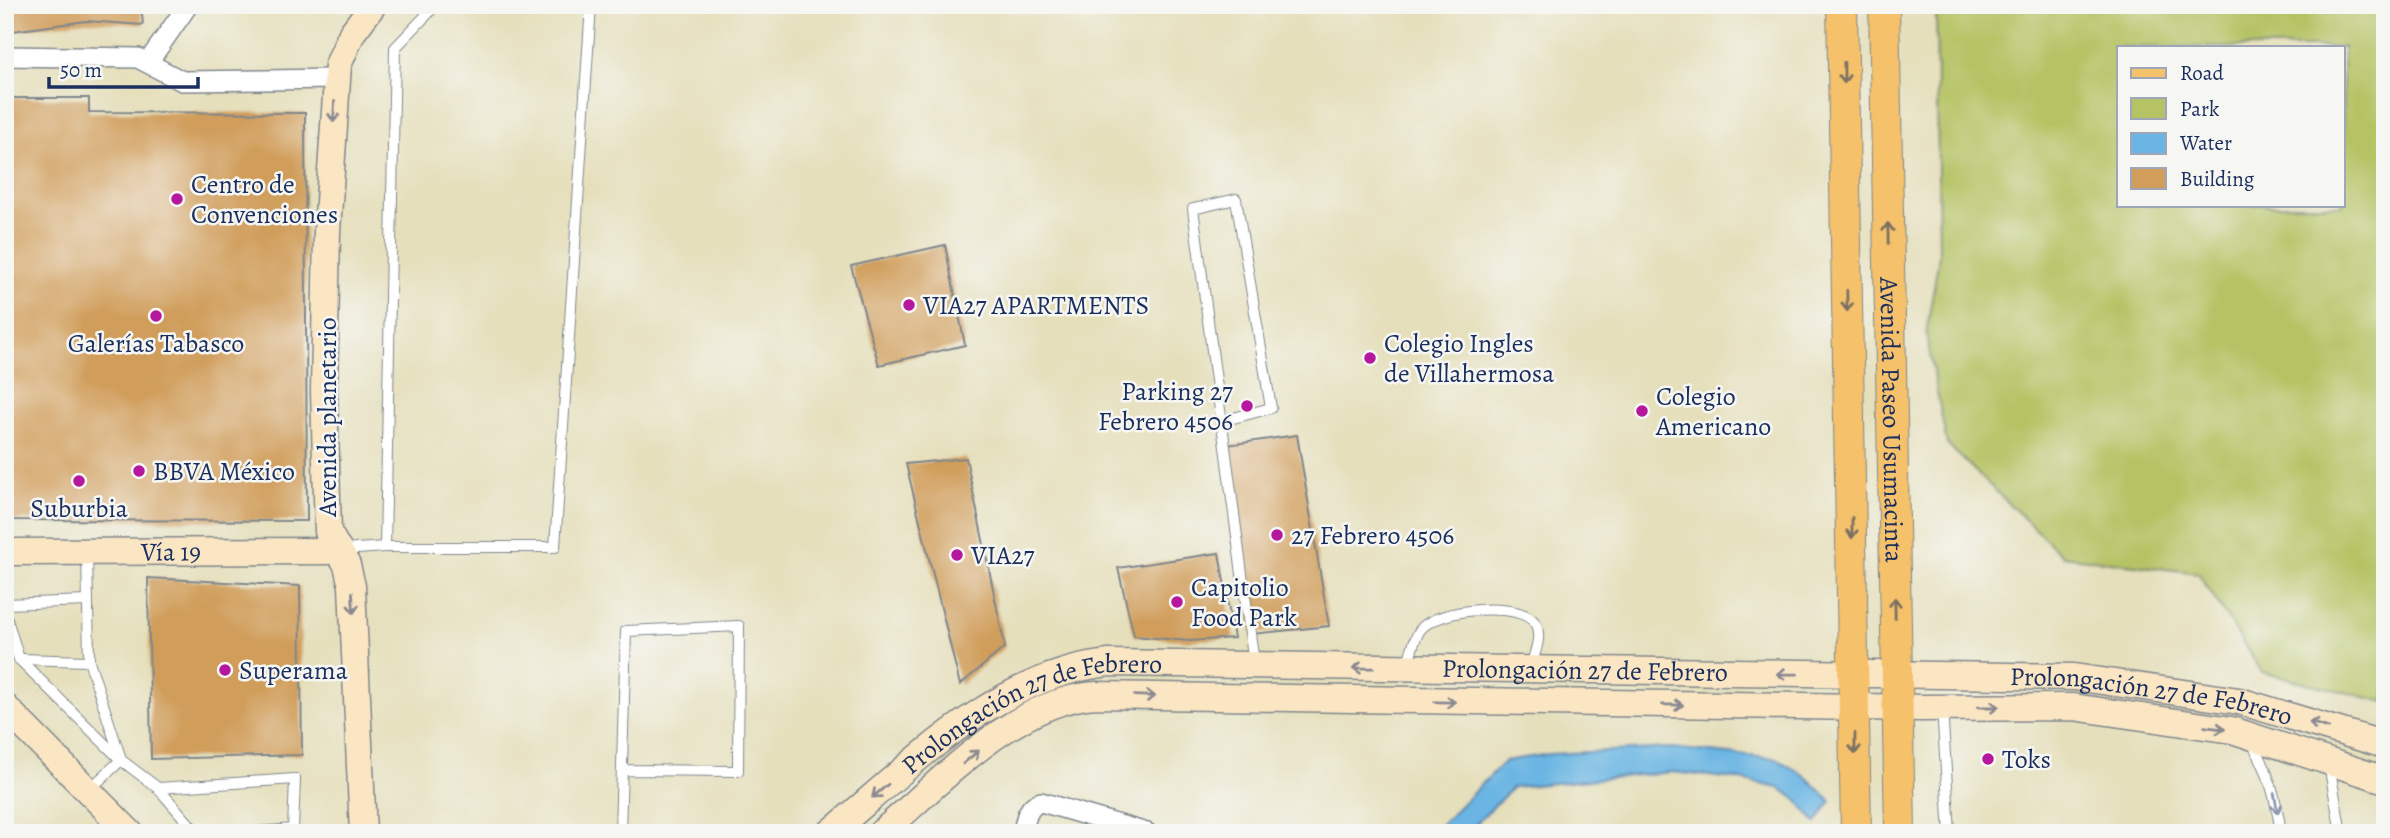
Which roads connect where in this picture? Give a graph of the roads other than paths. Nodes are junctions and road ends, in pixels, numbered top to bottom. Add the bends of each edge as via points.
1 (188, 5) edge
2 (373, 5) edge
3 (436, 5) edge
4 (591, 5) edge
5 (1842, 5) edge
6 (1884, 5) edge
7 (5, 56) edge
8 (149, 61) junction
9 (336, 79) junction
10 (1222, 421) junction
11 (5, 536) edge
12 (334, 544) junction
13 (385, 547) junction
14 (5, 552) edge
15 (87, 552) junction
16 (88, 601) junction
17 (5, 604) edge
18 (5, 613) edge
19 (19, 659) junction
20 (89, 661) junction
21 (1255, 667) junction
22 (1406, 669) junction
23 (1530, 671) junction
24 (1855, 676) junction
25 (1897, 676) junction
26 (5, 707) edge
27 (1855, 707) junction
28 (1896, 707) junction
29 (1942, 708) junction
30 (2248, 735) junction
31 (2385, 745) edge
32 (121, 760) junction
33 (2329, 763) junction
34 (622, 770) junction
35 (2385, 780) edge
36 (158, 788) junction
37 (89, 790) junction
38 (840, 830) edge
39 (110, 833) edge
40 (130, 833) edge
41 (197, 833) edge
42 (244, 833) edge
43 (363, 833) edge
44 (620, 833) edge
45 (881, 833) edge
46 (1023, 833) edge
47 (1147, 833) edge
48 (1856, 833) edge
49 (1900, 833) edge
50 (1950, 833) edge
51 (2281, 833) edge
52 (2340, 833) edge

1 - 8 street
2 - 9 main road, Avenida planetario via 347,43
3 - 13 lane via 395,48
4 - 13 lane via 555,547
5 -> 24 main road, Avenida Paseo Usumacinta
25 -> 6 main road, Avenida Paseo Usumacinta
7 - 8 street
8 - 9 street via 182,81
9 -> 12 main road, Avenida planetario via 324,391
10 - 10 lane via 1193,209 1236,199 1271,408
10 - 21 lane
11 - 12 main road, Vía 19
12 - 13 lane
12 - 15 main road, Vía 19
12 -> 43 main road, Avenida planetario via 347,565 352,586
14 - 15 main road, Vía 19
15 - 16 lane
16 - 17 lane
16 - 20 lane
18 - 19 lane
19 - 20 lane
19 - 32 lane
20 - 32 lane
22 -> 21 main road, Prolongación 27 de Febrero
21 -> 38 main road, Prolongación 27 de Febrero via 1108,663 1054,673 960,727
22 - 23 main road, Prolongación 27 de Febrero
22 - 23 lane via 1420,629 1435,618 1497,609 1521,612 1535,622 1539,638
24 -> 23 main road, Prolongación 27 de Febrero
24 - 25 main road, Prolongación 27 de Febrero
24 - 27 main road, Avenida Paseo Usumacinta
25 - 28 main road, Avenida Paseo Usumacinta
31 -> 25 main road, Prolongación 27 de Febrero via 2239,701 2088,679
26 - 37 main road
27 - 28 main road, Prolongación 27 de Febrero
45 -> 27 main road, Prolongación 27 de Febrero via 1014,724 1076,696
27 -> 48 main road, Avenida Paseo Usumacinta
28 - 29 main road, Prolongación 27 de Febrero
28 - 49 main road, Avenida Paseo Usumacinta
29 -> 30 main road, Prolongación 27 de Febrero via 2073,707
29 - 50 lane
30 - 33 main road, Prolongación 27 de Febrero
30 -> 51 lane via 2269,774
32 - 36 lane
32 - 37 lane
33 - 35 main road, Prolongación 27 de Febrero
33 - 52 lane
34 - 34 lane via 626,631 739,626 738,771
34 - 44 lane
36 - 41 lane
36 - 42 lane via 295,779 293,829
37 - 39 main road via 104,812
37 - 40 main road
46 - 47 street via 1029,811 1041,802

